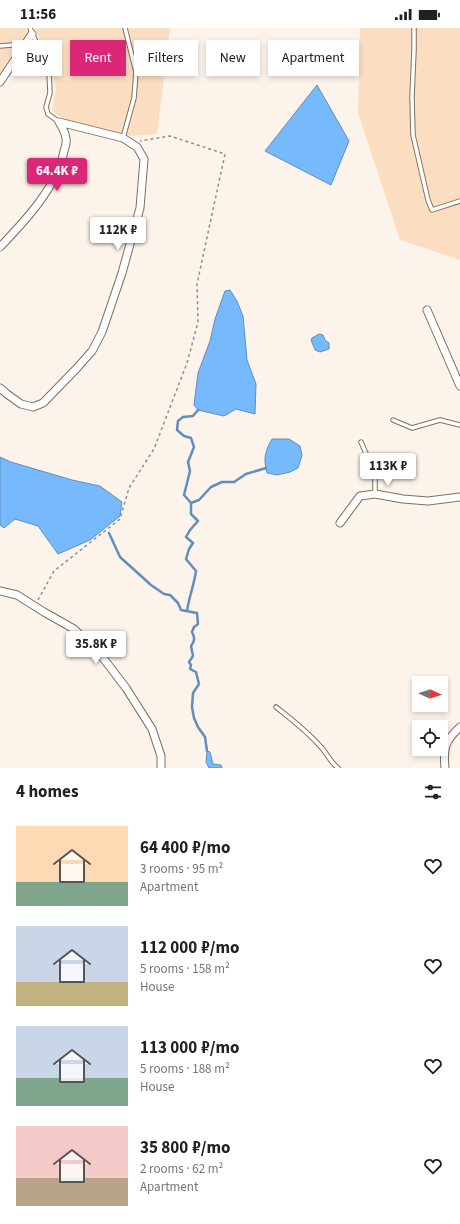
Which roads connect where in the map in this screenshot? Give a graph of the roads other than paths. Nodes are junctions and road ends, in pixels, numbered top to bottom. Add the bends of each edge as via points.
1 (125, 28) edge
2 (414, 28) edge
3 (31, 31) edge
4 (12, 45) edge
5 (0, 46) edge
6 (12, 64) edge
7 (0, 82) edge
8 (59, 122) junction
9 (123, 138) junction
10 (460, 201) edge
11 (0, 247) edge
12 (427, 310) dead end
13 (460, 386) edge
14 (0, 388) edge
15 (393, 420) dead end
16 (460, 426) edge
17 (361, 442) dead end
18 (375, 494) junction
19 (460, 497) edge
20 (340, 523) dead end
21 (0, 591) edge
22 (276, 707) dead end
23 (460, 727) edge
24 (161, 768) edge
25 (338, 768) edge
26 (445, 768) edge

1 - 9 lane via 136,72 134,98
2 - 10 lane via 413,135 428,200 432,210
3 - 8 lane via 49,72 50,93 46,106 48,114
4 - 5 lane
6 - 7 street
8 - 9 street
8 - 11 street via 66,139 63,157 53,182 30,215
9 - 14 street via 137,147 144,159 140,208 102,332 92,351 43,404 33,407 21,404
12 - 13 street
15 - 16 lane via 412,428 440,420
17 - 18 lane via 375,474
18 - 19 street via 428,501
18 - 20 street via 360,496
21 - 24 street via 17,596 74,630 104,660 152,728 161,756
22 - 25 lane via 306,732
23 - 26 street via 446,744

